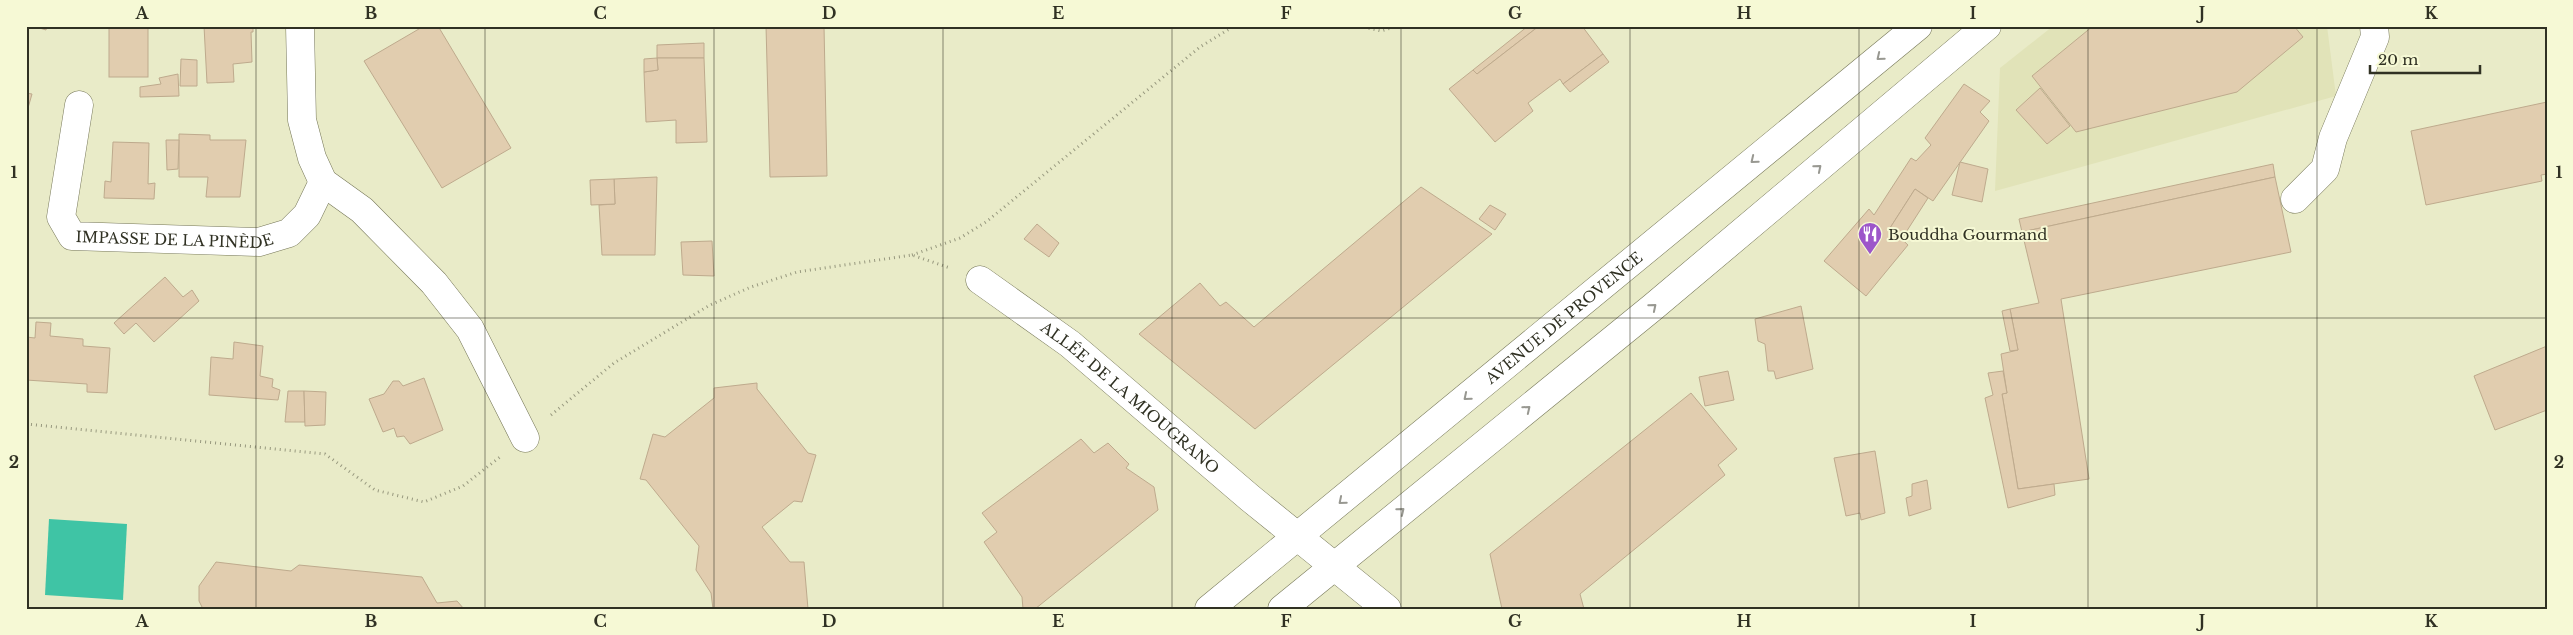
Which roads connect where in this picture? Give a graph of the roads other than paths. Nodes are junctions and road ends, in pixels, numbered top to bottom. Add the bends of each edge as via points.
1 (300, 26) edge
2 (1918, 26) edge
3 (1988, 26) edge
4 (2374, 26) edge
5 (79, 106) dead end
6 (323, 182) junction
7 (2295, 199) dead end
8 (980, 280) road end
9 (524, 438) dead end
10 (1298, 537) junction
11 (1335, 565) junction
12 (1208, 609) edge
13 (1282, 609) edge
14 (1387, 609) edge

1 - 6 main road via 302,120 312,158
2 -> 10 main road, AVENUE DE PROVENCE
11 -> 3 main road via 1653,307
4 - 7 main road via 2375,37 2333,138 2325,169
5 - 6 main road, IMPASSE DE LA PINÈDE via 61,217 72,236 259,242 289,233 307,215
6 - 9 main road via 362,210 434,283 470,329
8 - 10 main road, ALLÉE DE LA MIOUGRANO via 1070,344
10 - 11 main road, ALLÉE DE LA MIOUGRANO
10 - 12 main road, AVENUE DE PROVENCE
11 - 13 main road
11 - 14 main road, ALLÉE DE LA MIOUGRANO

